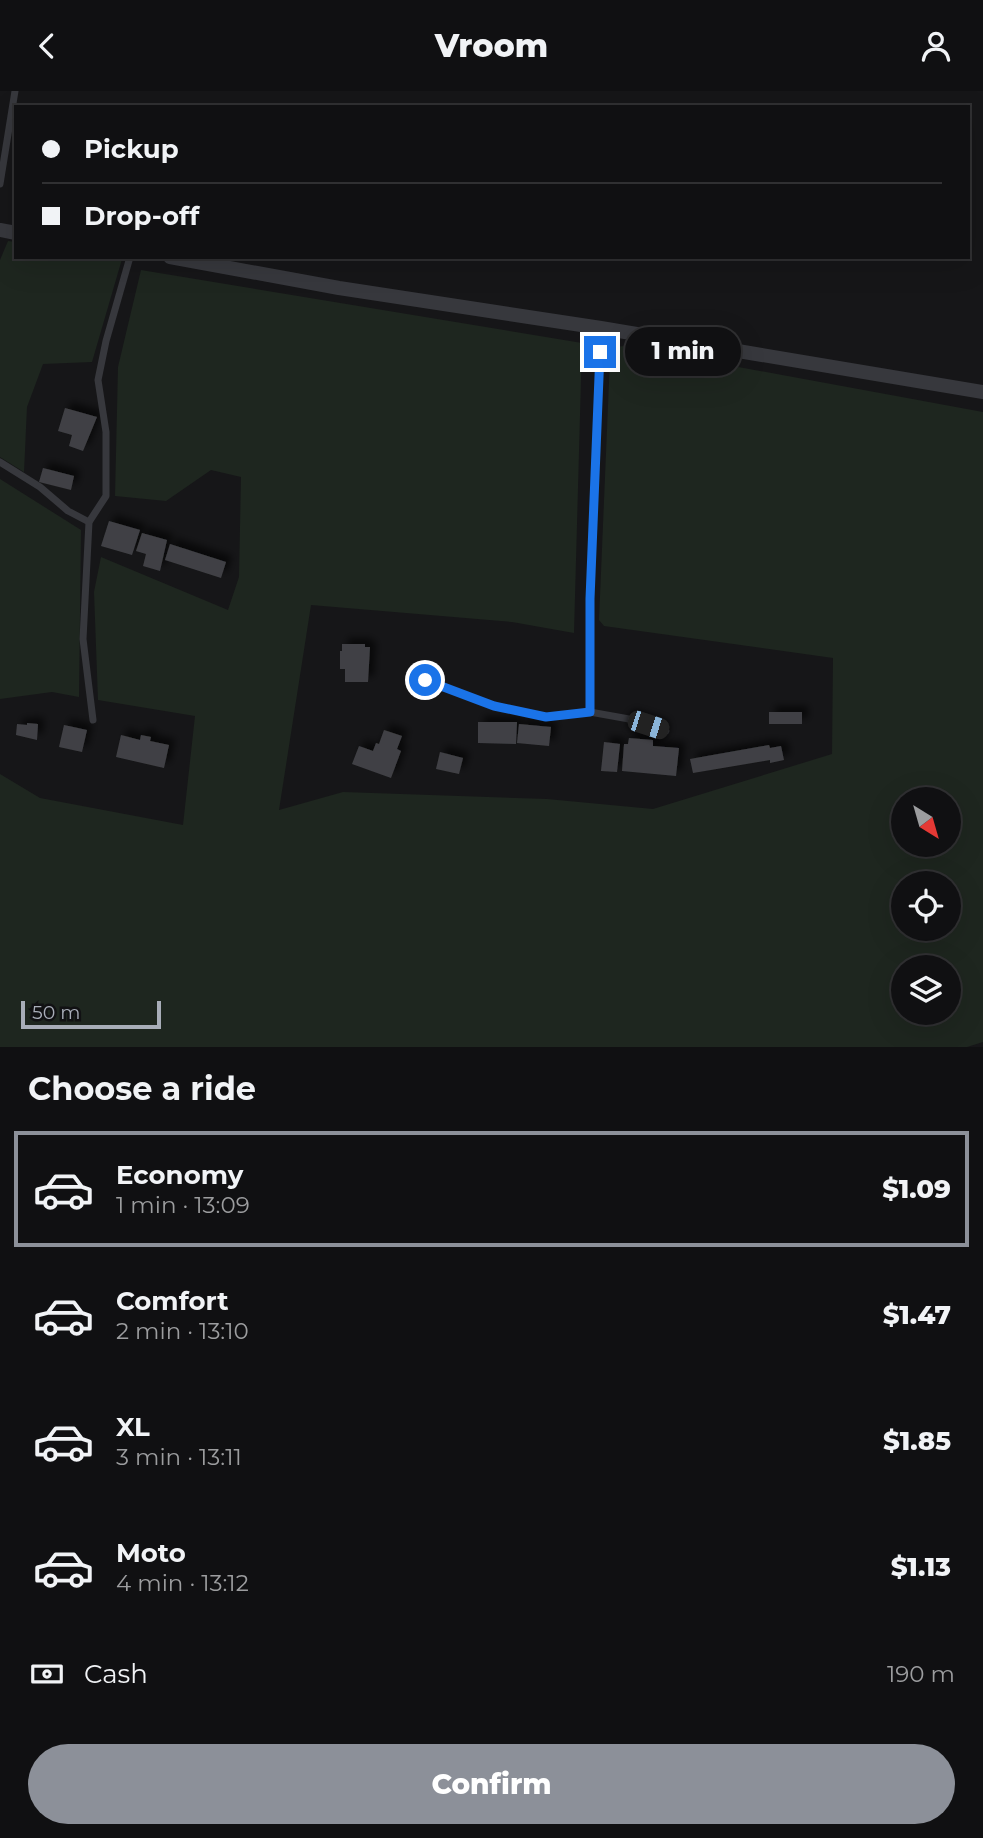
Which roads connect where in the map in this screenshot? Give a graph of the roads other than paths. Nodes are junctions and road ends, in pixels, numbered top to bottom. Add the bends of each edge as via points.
1 (15, 91) edge
2 (0, 184) edge
3 (129, 259) edge
4 (181, 259) edge
5 (601, 328) junction
6 (983, 392) edge
7 (0, 462) edge
8 (89, 522) junction
9 (425, 680) dead end
10 (590, 712) junction
11 (93, 720) dead end
12 (666, 731) dead end

1 - 2 lane
3 - 8 lane via 99,380 106,432 106,496
4 - 5 street
5 - 6 street
5 - 10 lane
7 - 8 lane
8 - 11 lane via 83,639
9 - 10 lane via 494,706 546,717
10 - 12 lane

